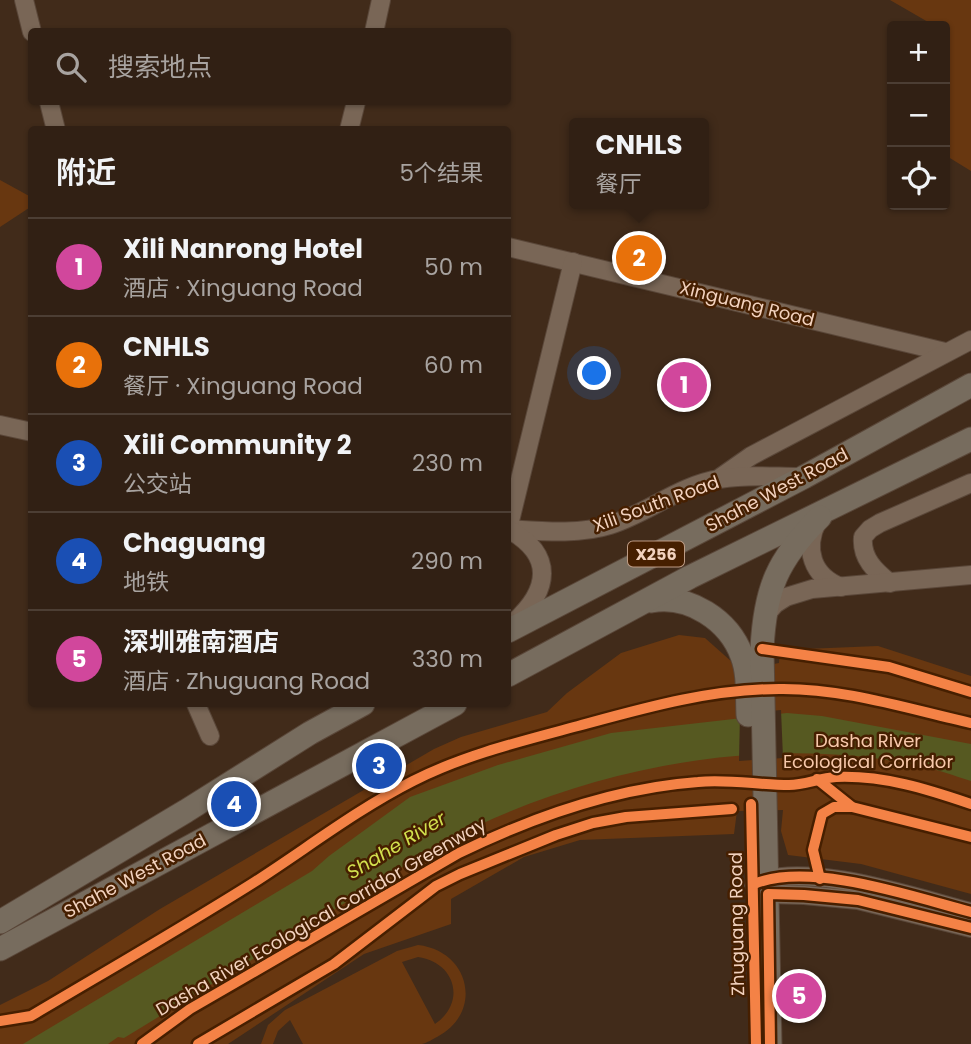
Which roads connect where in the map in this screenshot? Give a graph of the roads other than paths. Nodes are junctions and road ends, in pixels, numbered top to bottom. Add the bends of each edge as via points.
1 (24, 0) edge
2 (382, 0) edge
3 (31, 28) edge
4 (375, 28) edge
5 (50, 105) edge
6 (355, 105) edge
7 (55, 126) edge
8 (350, 126) edge
9 (511, 248) edge
10 (573, 262) junction
11 (971, 340) edge
12 (945, 352) junction
13 (971, 385) edge
14 (0, 425) edge
15 (28, 431) edge
16 (971, 439) edge
17 (804, 477) junction
18 (718, 479) junction
19 (971, 483) edge
20 (841, 503) junction
21 (511, 517) edge
22 (820, 517) junction
23 (511, 529) edge
24 (511, 531) edge
25 (971, 575) edge
26 (890, 583) junction
27 (841, 587) junction
28 (642, 603) junction
29 (763, 617) junction
30 (511, 626) edge
31 (511, 627) edge
32 (511, 673) edge
33 (754, 673) junction
34 (197, 707) edge
35 (358, 707) edge
36 (449, 707) edge
37 (210, 736) dead end
38 (763, 886) junction
39 (971, 912) edge
40 (2, 920) edge
41 (971, 928) edge
42 (0, 949) edge
43 (756, 1044) edge
44 (770, 1044) edge

1 - 3 street
2 - 4 street
5 - 7 street
6 - 8 street
9 - 10 street, Xinguang Road
10 - 12 street, Xinguang Road
10 - 21 street
11 - 12 street
12 - 18 street via 751,456
13 - 17 main road, Shahe West Road / X256
14 - 15 street
16 - 20 main road, X256
17 - 18 street, Xili South Road
17 - 31 main road, Shahe West Road / X256
18 - 23 street, Xili South Road via 599,528
19 - 26 street via 880,523 863,537 864,554
20 - 22 street
20 - 28 main road, X256
22 - 27 street via 810,542 813,562 824,579
22 - 29 main road, Zhuguang Road via 779,569
24 - 30 street via 532,546 543,568 534,601
25 - 26 street
26 - 27 street
27 - 29 street via 798,592 775,604
28 - 32 main road, X256
28 - 33 main road, Zhuguang Road via 662,599 698,607 727,631
29 - 33 main road, Zhuguang Road
33 - 38 main road, Zhuguang Road
34 - 37 street
35 - 40 main road, Shahe West Road
36 - 42 main road, Shahe West Road
38 - 39 street via 806,877 852,883
38 - 41 street via 858,900
38 - 43 main road, Zhuguang Road
38 - 44 main road, Zhuguang Road

